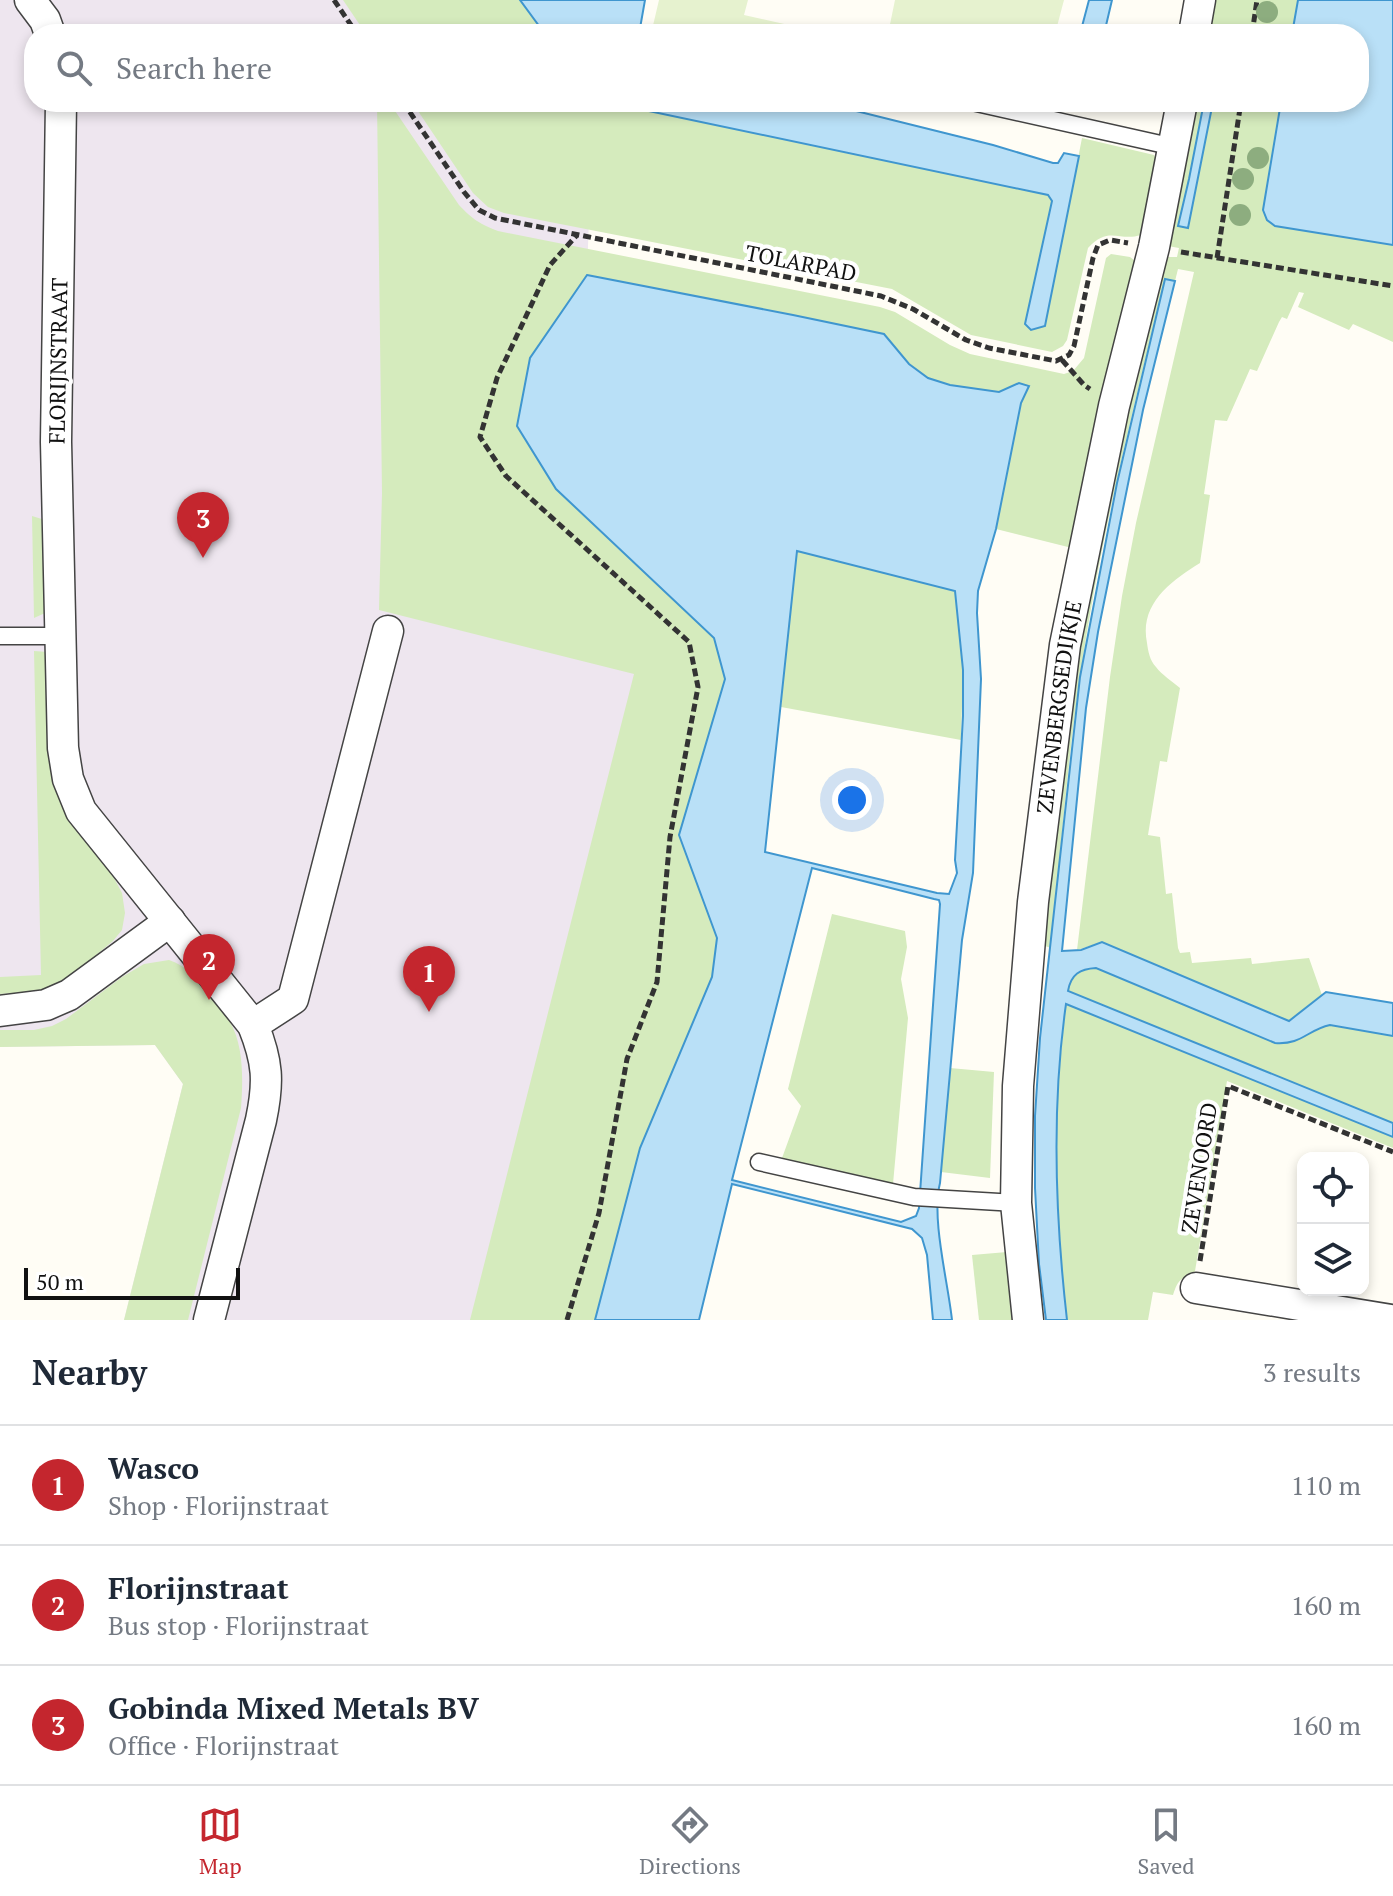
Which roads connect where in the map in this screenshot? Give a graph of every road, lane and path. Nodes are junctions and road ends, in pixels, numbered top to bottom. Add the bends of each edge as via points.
1 (30, 0) edge
2 (334, 0) edge
3 (1200, 0) edge
4 (1257, 0) edge
5 (46, 24) edge
6 (350, 24) edge
7 (1196, 24) edge
8 (1253, 24) edge
9 (61, 112) edge
10 (410, 112) edge
11 (1017, 112) edge
12 (1180, 112) edge
13 (1239, 112) edge
14 (1174, 147) junction
15 (577, 235) junction
16 (1154, 247) junction
17 (1217, 258) junction
18 (1393, 286) edge
19 (388, 631) dead end
20 (0, 636) edge
21 (60, 636) junction
22 (170, 921) junction
23 (0, 1011) edge
24 (253, 1025) junction
25 (1393, 1152) edge
26 (759, 1162) dead end
27 (1016, 1203) junction
28 (1196, 1288) joint
29 (209, 1320) edge
30 (567, 1320) edge
31 (1028, 1320) edge
32 (1391, 1320) edge

1 - 5 street
2 - 6 path
3 - 7 street
4 - 8 path
9 - 21 street, FLORIJNSTRAAT via 56,442
10 - 15 path, TOLARPAD via 479,210
11 - 14 lane
12 - 14 street, ZEVENBERGSEDIJKJE
13 - 17 path
14 - 16 street, ZEVENBERGSEDIJKJE
15 - 16 path, TOLARPAD via 881,296 966,340 1056,361 1074,346 1098,245 1110,240
15 - 30 path via 550,265 497,378 480,437 506,476 689,642 698,687 670,837 657,982 627,1059 599,1213
16 - 17 path
16 - 27 street, ZEVENBERGSEDIJKJE via 1114,406 1065,645 1033,902 1018,1086
17 - 18 path
19 - 24 street via 293,999
20 - 21 lane
21 - 22 street, FLORIJNSTRAAT via 68,779 81,811
22 - 23 street via 69,995 46,1005
22 - 24 street, FLORIJNSTRAAT
24 - 29 street, FLORIJNSTRAAT via 267,1073 266,1095
25 - 28 path, ZEVENOORD via 1228,1086
26 - 27 lane via 914,1197
27 - 31 street, ZEVENBERGSEDIJKJE
28 - 32 street

